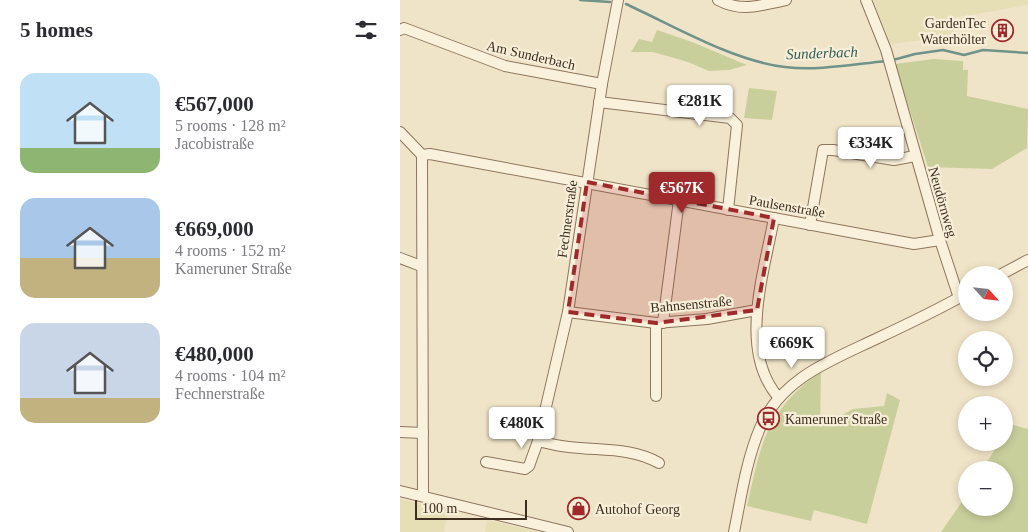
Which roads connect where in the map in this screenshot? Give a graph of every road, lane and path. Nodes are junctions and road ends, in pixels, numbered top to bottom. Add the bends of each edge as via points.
1 (618, 0) edge
2 (718, 0) edge
3 (786, 0) edge
4 (866, 0) edge
5 (400, 30) edge
6 (602, 84) junction
7 (599, 102) junction
8 (400, 132) edge
9 (422, 155) junction
10 (915, 156) junction
11 (587, 182) junction
12 (679, 200) junction
13 (728, 210) junction
14 (774, 218) junction
15 (810, 224) junction
16 (940, 240) junction
17 (400, 258) edge
18 (1028, 260) edge
19 (421, 266) junction
20 (1013, 268) edge
21 (958, 284) edge
22 (958, 298) edge
23 (757, 310) junction
24 (568, 312) junction
25 (660, 323) junction
26 (656, 396) dead end
27 (778, 398) junction
28 (400, 432) edge
29 (423, 433) junction
30 (538, 441) junction
31 (486, 462) dead end
32 (659, 463) dead end
33 (400, 491) edge
34 (423, 496) junction
35 (568, 532) edge
36 (734, 532) edge

1 - 6 street, Fechnerstraße
2 - 3 street via 742,8
4 - 10 street, Neudörnweg via 889,61
5 - 6 street, Am Sunderbach via 404,28 505,66
6 - 7 street, Fechnerstraße
7 - 11 street, Fechnerstraße
7 - 13 street via 734,121 737,125
8 - 9 street
9 - 11 street, Paulsenstraße
9 - 19 street
10 - 15 street via 894,160 823,150
10 - 16 street, Neudörnweg
11 - 12 street, Paulsenstraße
11 - 24 street, Fechnerstraße
12 - 13 street, Paulsenstraße
12 - 25 street
13 - 14 street, Paulsenstraße
14 - 15 street, Paulsenstraße
14 - 23 street
15 - 16 street, Paulsenstraße via 914,244
16 - 21 street, Neudörnweg
17 - 19 street
18 - 20 street
19 - 29 street
22 - 27 street via 811,370
23 - 25 street, Bahnsenstraße
23 - 27 street via 763,375
24 - 25 street, Bahnsenstraße
24 - 30 street, Fechnerstraße
25 - 26 street
27 - 36 street via 760,427 751,454
28 - 29 street
29 - 34 street
30 - 31 street, Fechnerstraße via 525,470
30 - 32 street via 568,447 616,449
33 - 34 street
34 - 35 street

